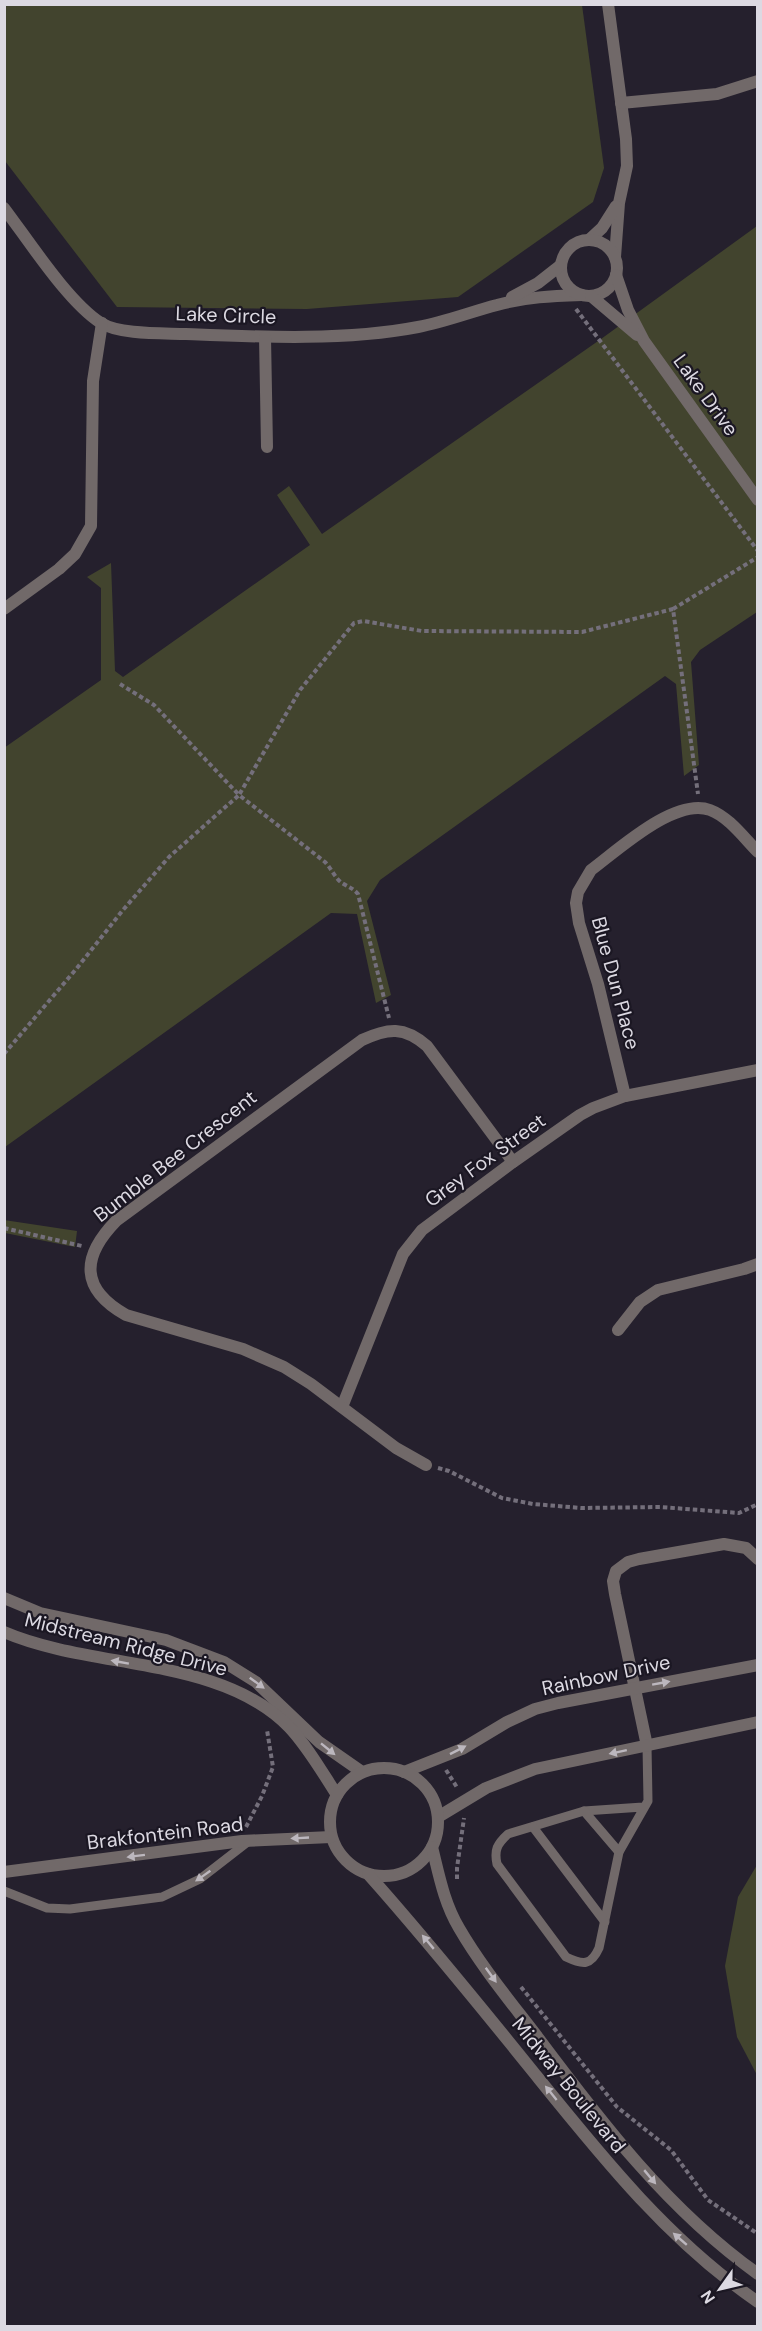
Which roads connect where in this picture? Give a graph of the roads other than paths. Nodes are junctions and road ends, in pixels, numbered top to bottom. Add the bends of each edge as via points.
1 (608, 4) edge
2 (758, 81) edge
3 (621, 103) junction
4 (619, 203) junction
5 (4, 208) edge
6 (589, 240) junction
7 (615, 257) junction
8 (561, 265) junction
9 (616, 275) junction
10 (587, 296) junction
11 (497, 305) junction
12 (102, 324) junction
13 (265, 338) junction
14 (644, 341) junction
15 (267, 447) dead end
16 (758, 500) edge
17 (4, 609) edge
18 (758, 852) edge
19 (758, 1070) edge
20 (625, 1096) junction
21 (513, 1162) junction
22 (758, 1264) edge
23 (618, 1330) dead end
24 (342, 1407) junction
25 (426, 1465) road end
26 (758, 1559) edge
27 (4, 1598) edge
28 (4, 1632) edge
29 (758, 1665) edge
30 (635, 1687) junction
31 (758, 1722) edge
32 (647, 1746) junction
33 (362, 1772) junction
34 (404, 1772) junction
35 (337, 1795) junction
36 (643, 1807) junction
37 (584, 1810) junction
38 (438, 1817) junction
39 (533, 1827) junction
40 (331, 1836) junction
41 (249, 1841) junction
42 (432, 1847) junction
43 (619, 1852) junction
44 (4, 1872) edge
45 (368, 1874) junction
46 (4, 1891) edge
47 (605, 1922) junction
48 (758, 2274) edge
49 (758, 2302) edge

1 - 3 street
2 - 3 street via 717,94
3 - 4 street via 627,166
4 - 6 street
4 - 7 street
5 - 12 street via 76,300
6 - 7 street via 604,245
6 - 8 street via 572,246
7 - 9 street
8 - 10 street via 569,287
8 - 11 street, Lake Circle via 526,291
9 - 10 street via 607,290
9 - 14 street, Lake Drive
10 - 11 street, Lake Circle via 538,297
10 - 14 street, Lake Drive
11 - 13 street, Lake Circle via 417,327 375,333
12 - 13 street, Lake Circle via 162,333
12 - 17 street via 93,381 91,526 75,554
13 - 15 street
14 - 16 street, Lake Drive
18 - 20 street, Blue Dun Place via 711,810 684,808 661,819 591,870 578,892 579,923
19 - 20 street, Grey Fox Street
20 - 21 street, Grey Fox Street via 580,1114
21 - 24 street, Grey Fox Street via 422,1230 403,1254
21 - 24 street, Bumble Bee Crescent via 427,1046 405,1031 392,1030 362,1040 105,1232 91,1256 90,1270 99,1293 112,1308 243,1349 297,1375
22 - 23 street via 658,1290 640,1302
24 - 25 street, Bumble Bee Crescent via 396,1448
26 - 30 street via 746,1548 724,1544 639,1559 616,1571 615,1594
27 -> 33 street, Midstream Ridge Drive via 40,1613 166,1640 225,1662 256,1682 319,1742
35 -> 28 street, Midstream Ridge Drive via 289,1728 241,1693 186,1674 66,1652
30 -> 29 street, Rainbow Drive
30 - 32 street
34 -> 30 street, Rainbow Drive via 462,1749 535,1709
31 - 32 street
32 - 36 lane via 649,1792
32 -> 38 street via 535,1769 503,1780
33 - 34 street via 387,1768
33 - 35 street
34 - 38 street via 427,1790
35 - 40 street via 330,1819
36 - 37 lane
36 - 43 lane
37 - 39 lane
37 - 43 lane
38 - 42 street, Midway Boulevard
39 - 47 lane
39 - 47 lane via 508,1834 499,1842 495,1852 497,1864 566,1957 578,1963 595,1958
40 -> 41 street, Brakfontein Road
40 - 45 street, Midway Boulevard via 345,1860
41 -> 44 street, Brakfontein Road
41 -> 46 lane via 200,1879 162,1897 70,1909 47,1908
42 - 45 street via 421,1862 405,1872 387,1876
42 -> 48 street, Midway Boulevard via 444,1895 459,1929 566,2076 662,2191 704,2232
43 - 47 lane
49 -> 45 street, Midway Boulevard via 734,2286 652,2212 607,2163 429,1943

